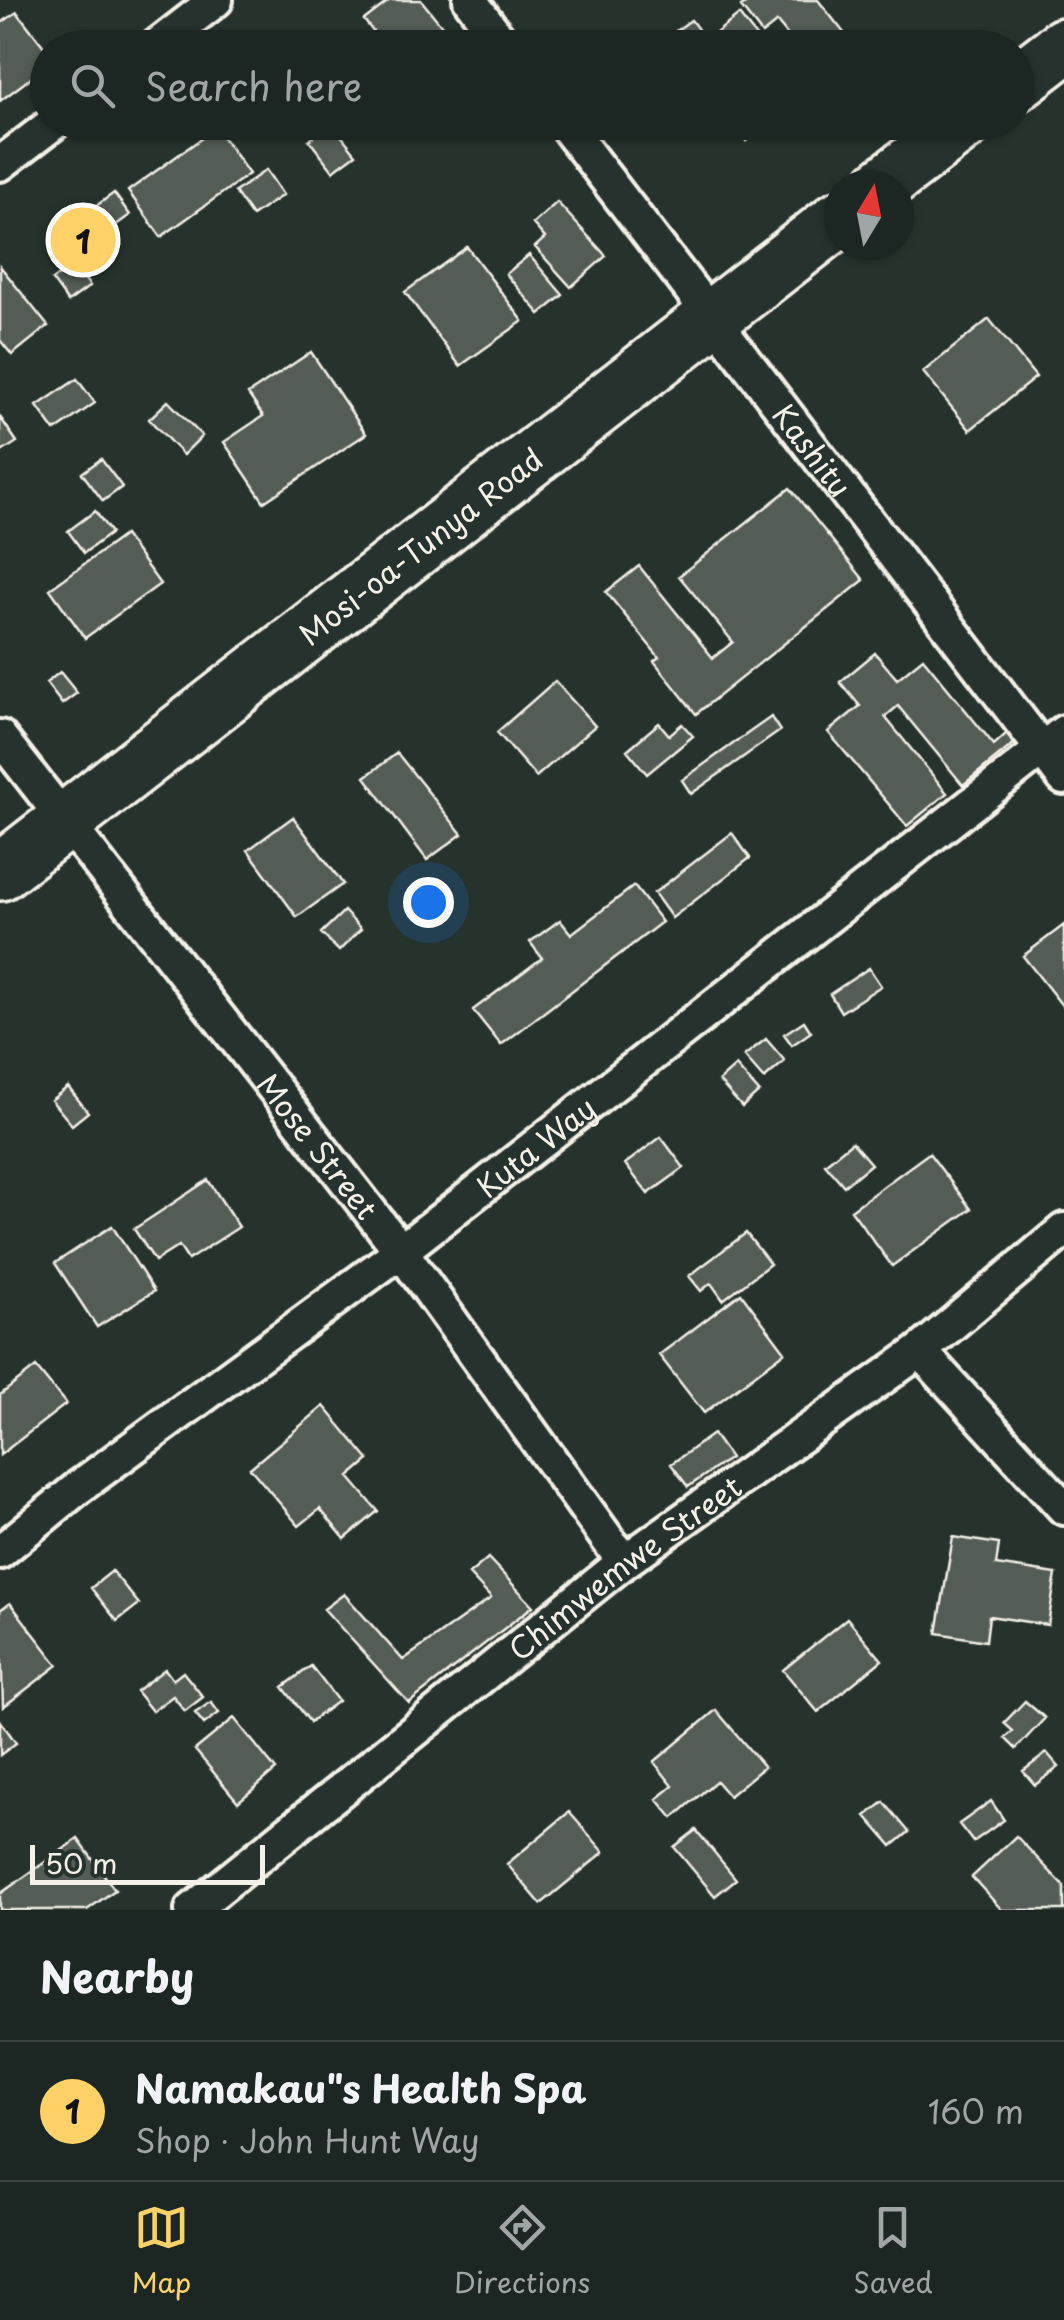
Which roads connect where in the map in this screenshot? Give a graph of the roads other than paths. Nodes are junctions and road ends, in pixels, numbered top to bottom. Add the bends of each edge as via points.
1 (216, 0) edge
2 (470, 0) edge
3 (177, 30) edge
4 (492, 30) edge
5 (1064, 46) edge
6 (1034, 69) edge
7 (31, 140) edge
8 (577, 140) edge
9 (941, 140) edge
10 (0, 164) edge
11 (902, 170) edge
12 (824, 230) edge
13 (710, 317) junction
14 (0, 737) edge
15 (1052, 740) edge
16 (1064, 778) edge
17 (66, 821) junction
18 (0, 872) edge
19 (1064, 1230) edge
20 (400, 1251) junction
21 (920, 1351) junction
22 (1064, 1508) edge
23 (0, 1552) edge
24 (624, 1562) junction
25 (192, 1910) edge

1 - 3 street
2 - 4 street
5 - 6 highway
7 - 10 street
8 - 13 street, Kashitu
9 - 11 highway
12 - 13 highway, Mosi-oa-Tunya Road
13 - 15 street, Kashitu
13 - 17 highway, Mosi-oa-Tunya Road
14 - 17 street, Mose Street
15 - 16 street, Kashitu
15 - 20 street, Kuta Way
17 - 18 highway, Mosi-oa-Tunya Road
17 - 20 street, Mose Street
19 - 21 street, Chimwemwe Street
20 - 23 street, Kuta Way via 79,1486
20 - 24 street, Mose Street
21 - 22 street
21 - 24 street, Chimwemwe Street
24 - 25 street, Chimwemwe Street

